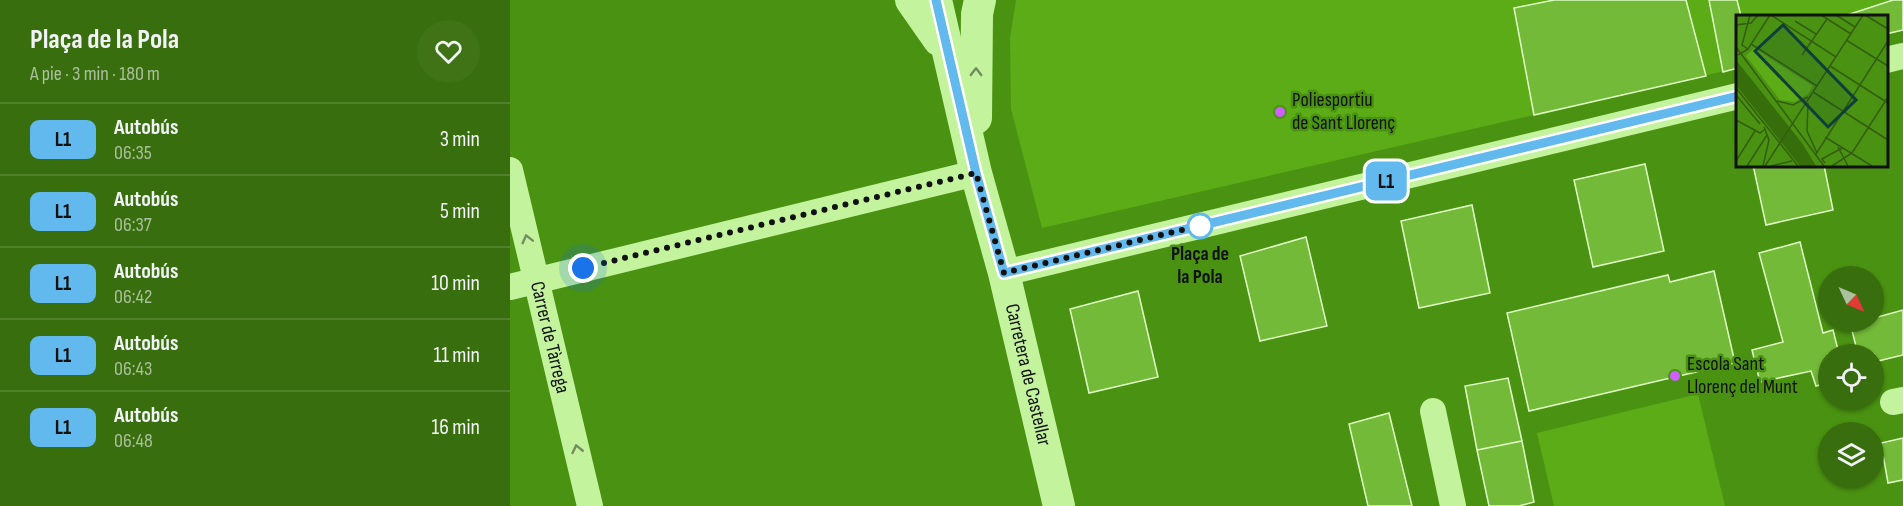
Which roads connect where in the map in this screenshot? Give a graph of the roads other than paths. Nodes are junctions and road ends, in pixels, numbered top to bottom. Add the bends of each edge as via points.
1 (911, 0) edge
2 (936, 0) edge
3 (980, 0) edge
4 (949, 53) junction
5 (1903, 56) edge
6 (1888, 60) edge
7 (1736, 96) edge
8 (510, 170) edge
9 (976, 173) junction
10 (1004, 273) junction
11 (537, 280) junction
12 (510, 286) edge
13 (1433, 411) dead end
14 (590, 506) edge
15 (1059, 506) edge
16 (1453, 506) edge

1 - 4 street, Carretera de Castellar
2 - 4 street, Carretera de Castellar
9 -> 3 street, Carretera de Castellar
4 - 9 street, Carretera de Castellar
5 - 6 street
7 - 10 street
11 -> 8 street, Carrer de Tàrrega
9 - 10 street, Carretera de Castellar
9 - 11 street
10 - 15 street, Carretera de Castellar
11 - 12 street
14 -> 11 street, Carrer de Tàrrega
13 - 16 street

